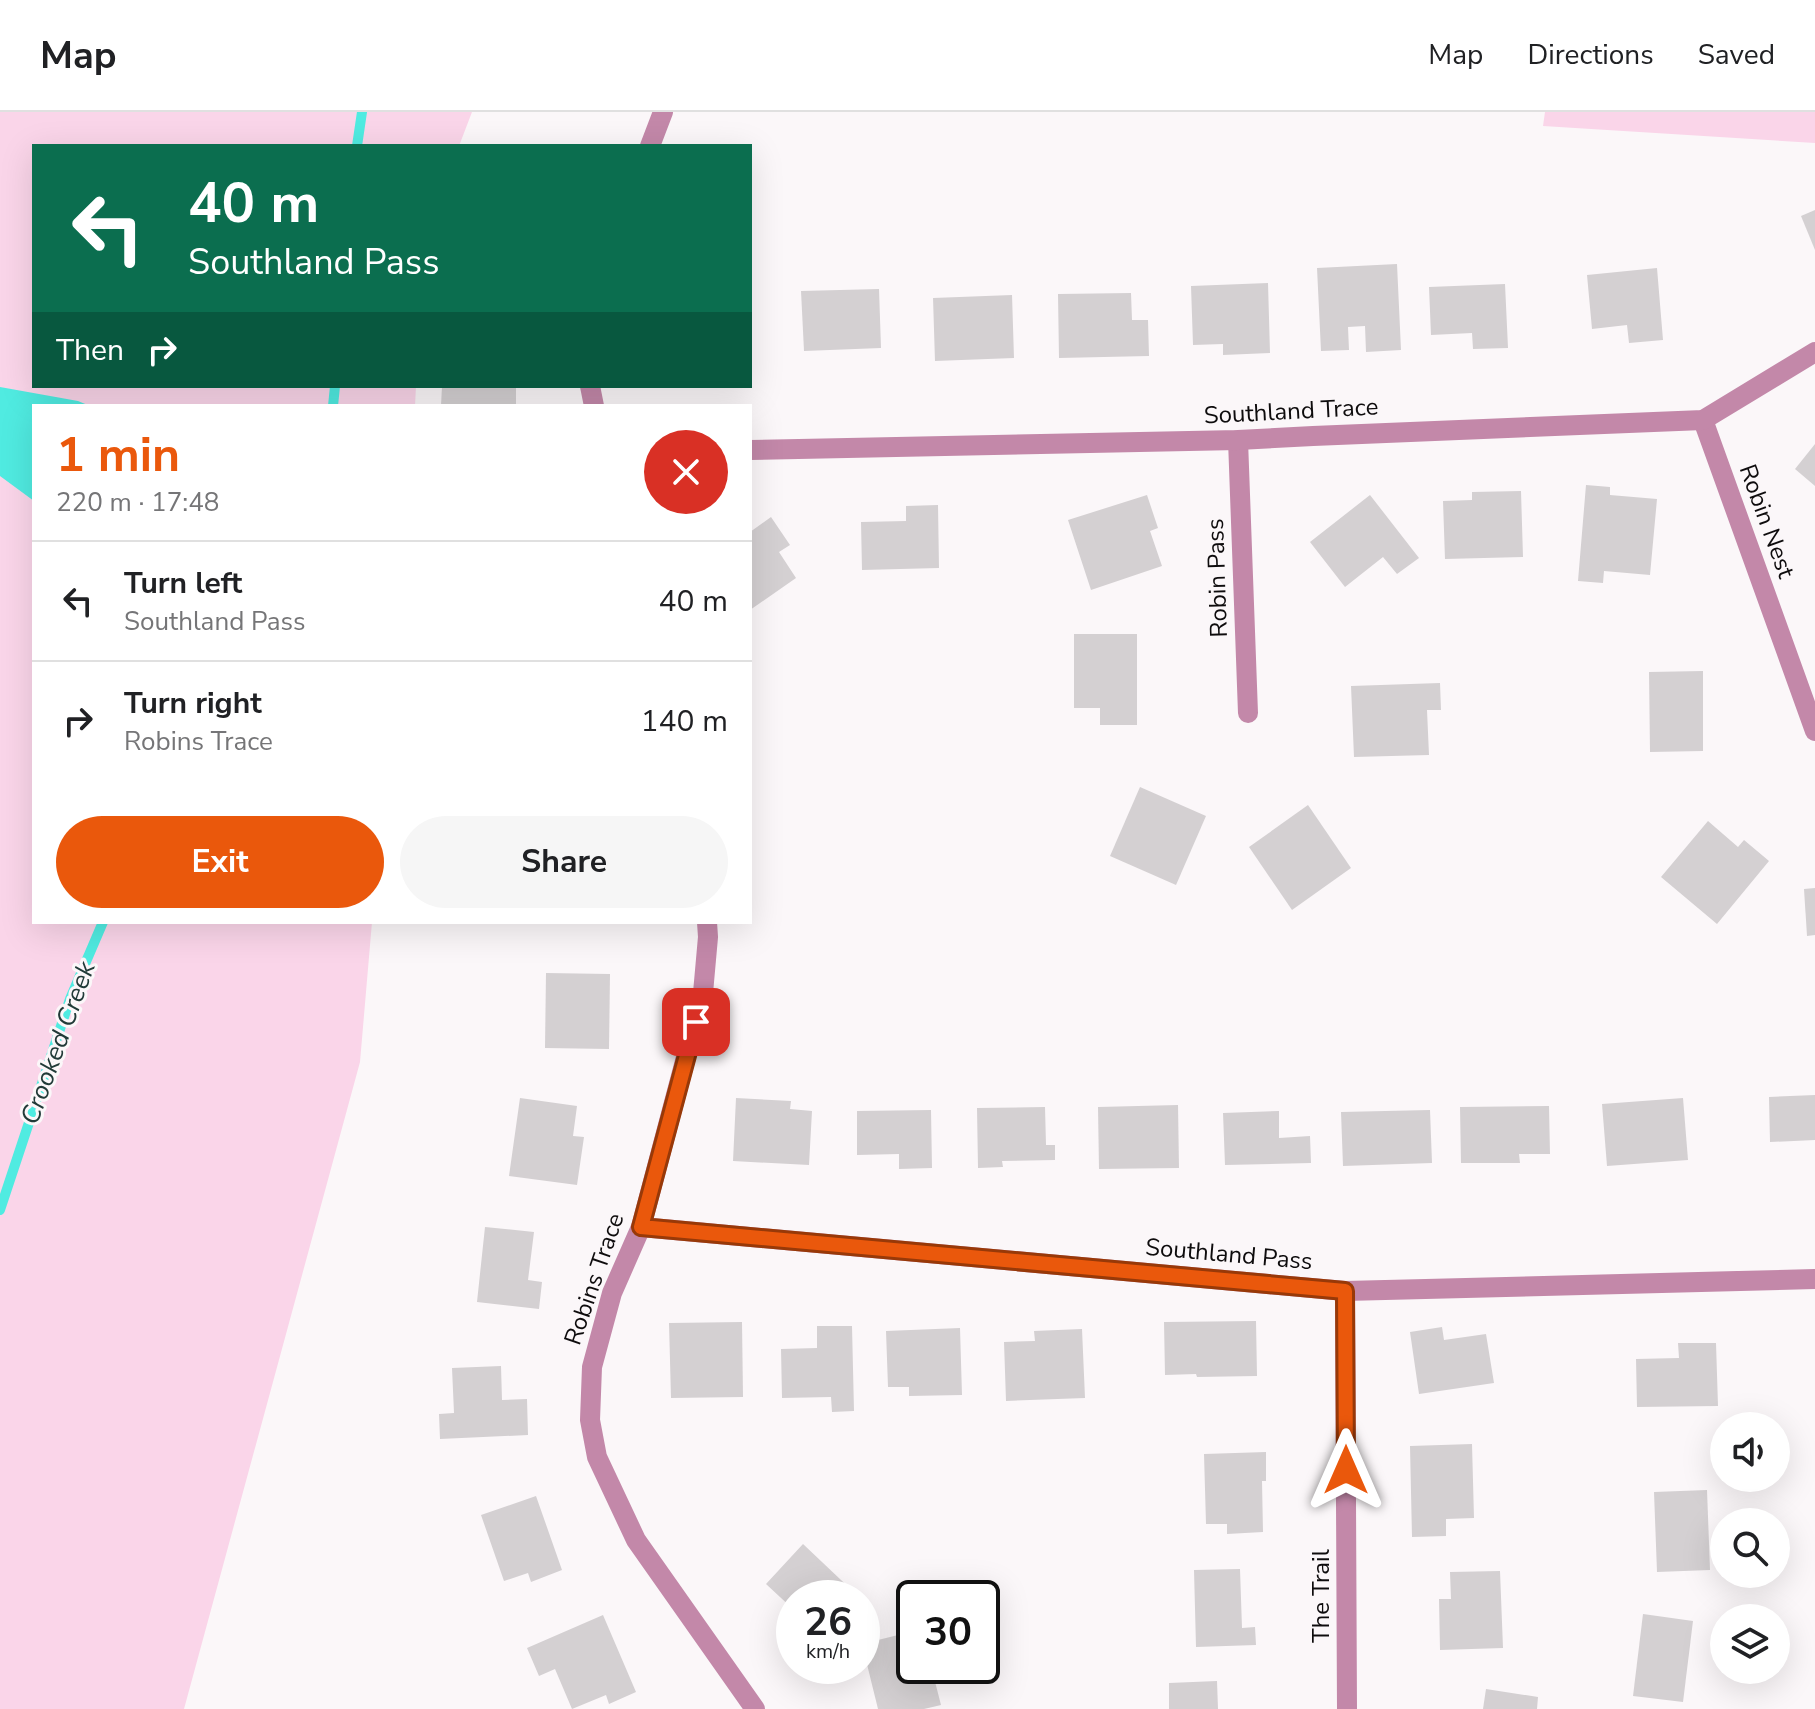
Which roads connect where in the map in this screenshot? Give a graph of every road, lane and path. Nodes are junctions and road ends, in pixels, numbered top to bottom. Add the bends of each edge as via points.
1 (663, 112) edge
2 (651, 144) edge
3 (1815, 352) edge
4 (1703, 420) junction
5 (1238, 440) junction
6 (752, 450) edge
7 (1248, 713) dead end
8 (1815, 731) edge
9 (707, 924) edge
10 (641, 1227) junction
11 (1815, 1279) edge
12 (1345, 1291) junction
13 (755, 1709) edge
14 (1347, 1709) edge

1 - 2 street
3 - 4 street, Southland Trace
4 - 5 street, Southland Trace
4 - 8 street, Robin Nest
5 - 6 street, Southland Trace
5 - 7 street, Robin Pass
9 - 10 street, Robins Trace via 703,993
10 - 12 street, Southland Pass
10 - 13 street, Robins Trace via 612,1293 592,1367 590,1420 597,1457 636,1540
11 - 12 street, Southland Pass
12 - 14 street, The Trail

